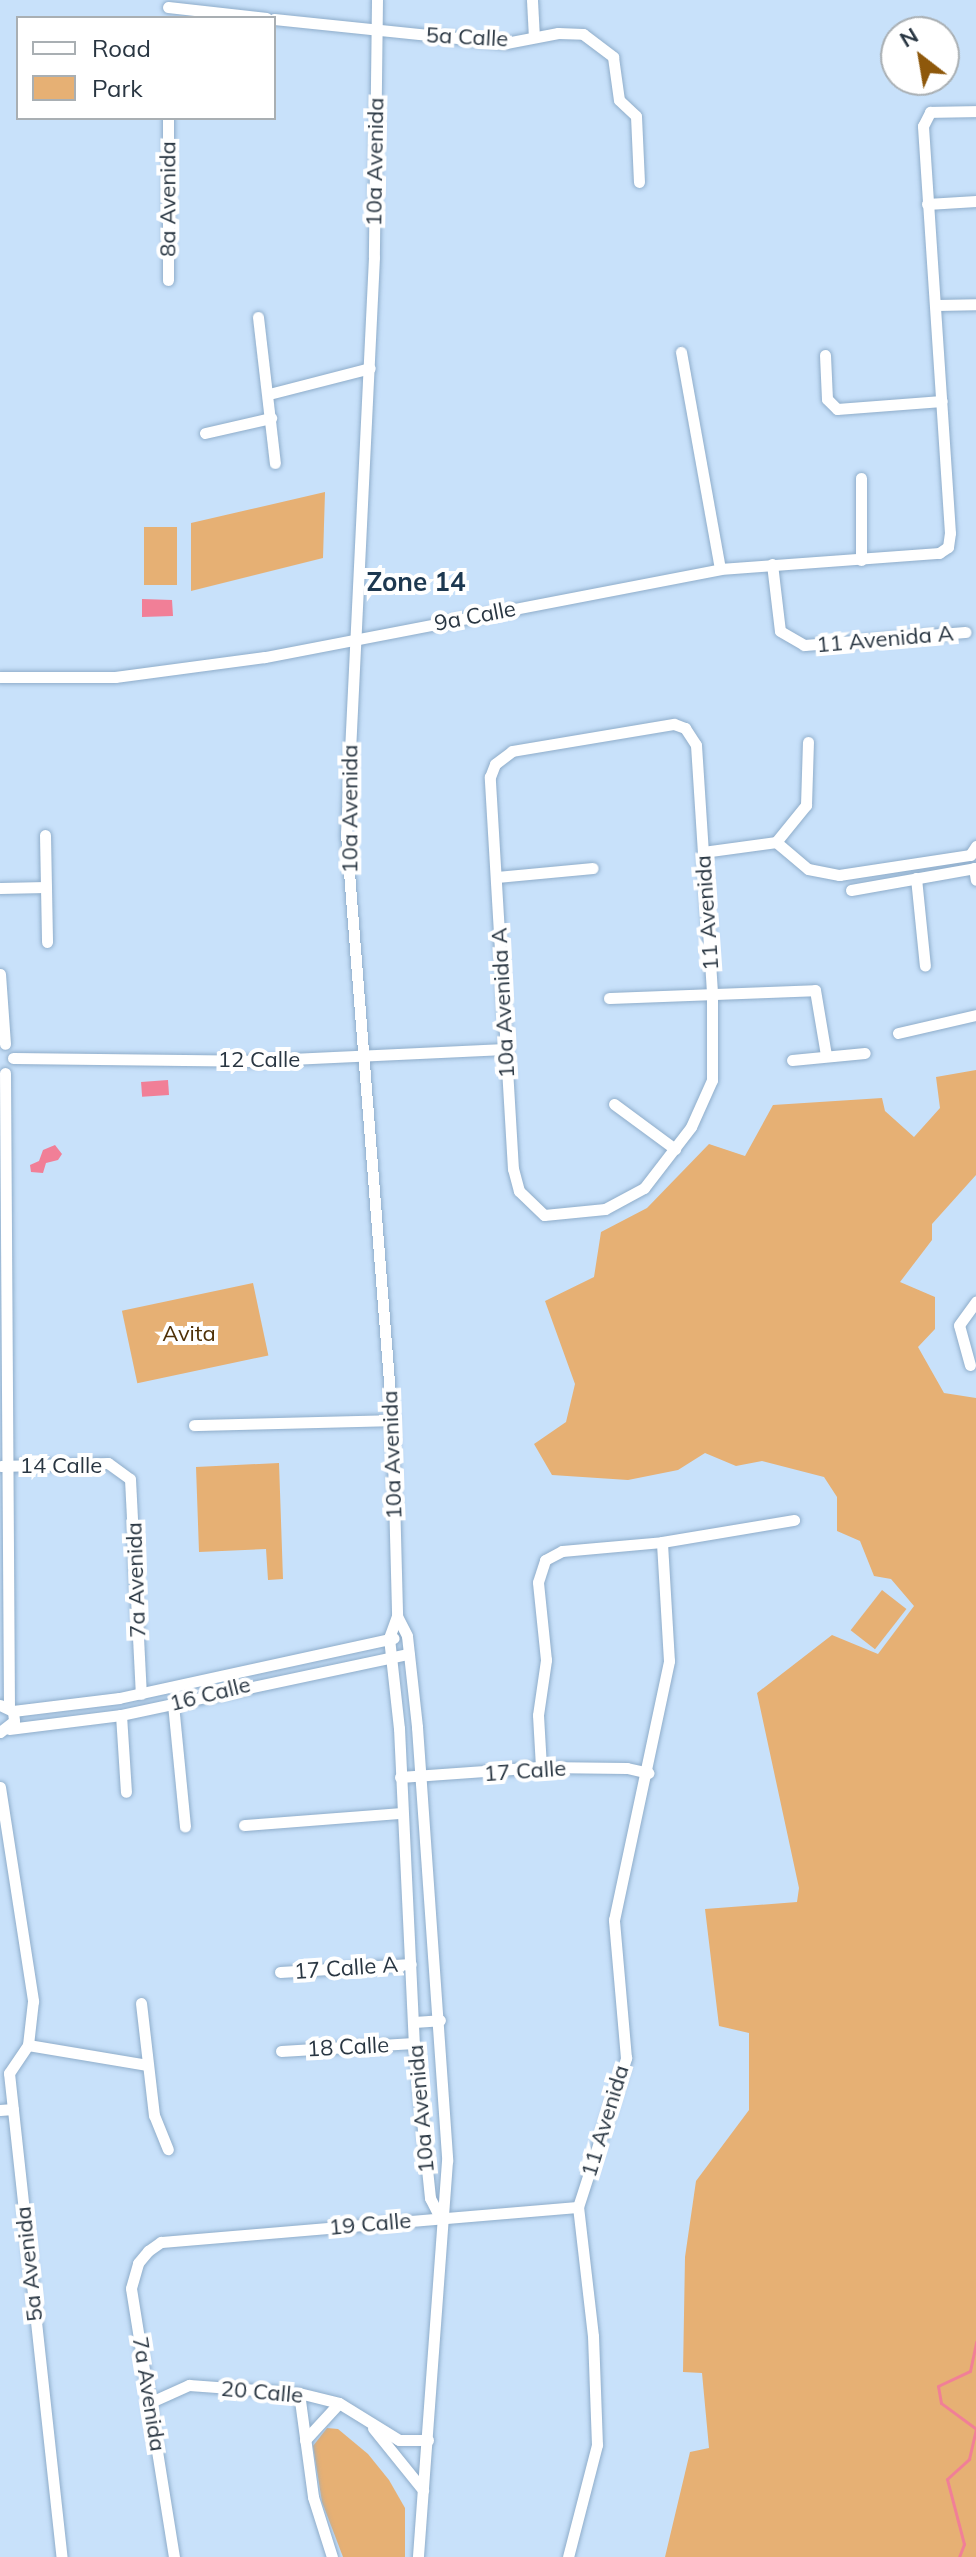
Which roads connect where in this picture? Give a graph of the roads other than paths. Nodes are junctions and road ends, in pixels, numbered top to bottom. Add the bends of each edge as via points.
1 (377, 0) edge
2 (532, 0) edge
3 (168, 8) edge
4 (246, 16) edge
5 (276, 19) edge
6 (377, 30) junction
7 (534, 36) junction
8 (976, 111) edge
9 (168, 120) edge
10 (639, 182) dead end
11 (976, 201) edge
12 (927, 204) junction
13 (168, 280) dead end
14 (937, 305) junction
15 (976, 306) edge
16 (258, 317) dead end
17 (681, 352) dead end
18 (825, 355) dead end
19 (370, 368) junction
20 (269, 394) junction
21 (942, 401) junction
22 (271, 418) junction
23 (205, 433) dead end
24 (275, 463) dead end
25 (861, 478) dead end
26 (861, 560) junction
27 (772, 564) junction
28 (720, 569) junction
29 (965, 632) dead end
30 (353, 639) junction
31 (0, 677) edge
32 (808, 742) dead end
33 (495, 764) joint
34 (45, 835) dead end
35 (776, 842) junction
36 (976, 846) edge
37 (703, 852) junction
38 (593, 868) dead end
39 (975, 872) edge
40 (497, 877) junction
41 (916, 878) junction
42 (46, 887) junction
43 (0, 888) edge
44 (851, 890) dead end
45 (47, 942) dead end
46 (925, 966) dead end
47 (0, 974) edge
48 (712, 993) junction
49 (609, 998) dead end
50 (976, 1015) edge
51 (898, 1033) dead end
52 (2, 1043) edge
53 (505, 1049) junction
54 (865, 1053) dead end
55 (826, 1055) junction
56 (13, 1058) junction
57 (363, 1058) junction
58 (792, 1060) dead end
59 (3, 1074) edge
60 (614, 1104) dead end
61 (675, 1149) junction
62 (560, 1216) joint
63 (976, 1302) edge
64 (970, 1365) dead end
65 (392, 1420) junction
66 (194, 1425) dead end
67 (3, 1466) edge
68 (120, 1470) joint
69 (794, 1520) dead end
70 (662, 1542) junction
71 (396, 1595) junction
72 (397, 1616) junction
73 (407, 1636) junction
74 (389, 1638) junction
75 (363, 1644) junction
76 (409, 1654) junction
77 (391, 1656) junction
78 (141, 1694) junction
79 (173, 1704) junction
80 (7, 1708) edge
81 (121, 1715) junction
82 (3, 1732) edge
83 (541, 1767) junction
84 (648, 1773) junction
85 (400, 1777) junction
86 (421, 1777) junction
87 (0, 1787) edge
88 (126, 1792) dead end
89 (400, 1813) junction
90 (244, 1825) dead end
91 (185, 1826) dead end
92 (411, 1964) junction
93 (280, 1972) dead end
94 (141, 2003) dead end
95 (440, 2020) junction
96 (414, 2022) junction
97 (414, 2043) junction
98 (28, 2045) junction
99 (281, 2051) dead end
100 (147, 2065) junction
101 (5, 2074) edge
102 (6, 2109) edge
103 (168, 2149) dead end
104 (578, 2207) junction
105 (440, 2218) junction
106 (161, 2242) joint
107 (299, 2393) junction
108 (151, 2402) junction
109 (339, 2403) junction
110 (370, 2424) junction
111 (305, 2440) junction
112 (428, 2440) junction
113 (423, 2490) junction
114 (62, 2557) edge
115 (174, 2557) edge
116 (332, 2557) edge
117 (418, 2557) edge
118 (568, 2557) edge

1 - 6 street, 10a Avenida
2 - 7 street
3 - 4 street
5 - 6 street, 5a Calle
6 - 7 street, 5a Calle via 506,43
6 - 19 street, 10a Avenida
7 - 10 street, 5a Calle via 583,34 606,47 617,69 621,105 636,116
8 - 12 street via 924,116
9 - 13 street, 8a Avenida
11 - 12 street
12 - 14 street
14 - 15 street
14 - 21 street
16 - 20 street
17 - 28 street
18 - 21 street via 827,399 837,409
19 - 20 street
19 - 30 street, 10a Avenida
20 - 22 street
21 - 26 street, 9a Calle via 948,547 927,555
22 - 23 street
22 - 24 street
25 - 26 street
26 - 27 street, 9a Calle
27 - 28 street, 9a Calle
27 - 29 street, 11 Avenida A via 780,631 804,645
28 - 30 street, 9a Calle
30 - 31 street, 9a Calle via 115,677
30 - 57 street, 10a Avenida via 346,834
32 - 35 street via 806,805
33 - 37 street, 11 Avenida via 512,751 665,723 685,728 696,745
33 - 40 street, 10a Avenida A via 490,777
34 - 42 street
35 - 36 street via 808,869 839,875 970,855
35 - 37 street
37 - 48 street, 11 Avenida
38 - 40 street
39 - 41 street
40 - 53 street, 10a Avenida A
41 - 44 street
41 - 46 street
42 - 43 street
42 - 45 street
47 - 52 street
48 - 49 street
48 - 55 street via 815,990
48 - 61 street, 11 Avenida via 712,1080
50 - 51 street
52 - 56 street
53 - 57 street, 12 Calle
53 - 62 street, 10a Avenida A via 519,1191 544,1215
54 - 55 street
55 - 58 street
56 - 57 street, 12 Calle
56 - 59 street
57 - 65 street, 10a Avenida
59 - 67 street
60 - 61 street
61 - 62 street, 11 Avenida via 625,1203
63 - 64 street via 959,1329
65 - 66 street
65 - 71 street, 10a Avenida
67 - 68 street, 14 Calle via 108,1463
67 - 80 street
68 - 78 street, 7a Avenida via 130,1479 133,1495
69 - 70 street
70 - 83 street via 562,1551 545,1560 538,1582 546,1660 538,1715
70 - 84 street, 11 Avenida via 669,1661
71 - 72 street, 10a Avenida
71 - 75 street via 385,1627
72 - 73 street, 10a Avenida
72 - 74 street, 10a Avenida
73 - 74 street, 16 Calle
73 - 76 street, 10a Avenida
74 - 75 street, 16 Calle
74 - 77 street, 10a Avenida
75 - 78 street, 16 Calle
76 - 77 street, 16 Calle
76 - 86 street, 10a Avenida
77 - 79 street, 16 Calle
77 - 85 street, 10a Avenida
78 - 80 street, 16 Calle
79 - 81 street, 16 Calle
79 - 91 street
80 - 82 street
81 - 82 street, 16 Calle
81 - 88 street
83 - 84 street, 17 Calle
83 - 86 street, 17 Calle
84 - 104 street, 11 Avenida via 614,1920 626,2058
85 - 86 street, 17 Calle
85 - 89 street, 10a Avenida
86 - 95 street, 10a Avenida
87 - 98 street, 5a Avenida via 33,2001
89 - 90 street
89 - 92 street, 10a Avenida
92 - 93 street, 17 Calle A
92 - 96 street, 10a Avenida
94 - 100 street
95 - 96 street
95 - 105 street, 10a Avenida via 447,2161
96 - 97 street, 10a Avenida
97 - 99 street, 18 Calle
97 - 105 street, 10a Avenida via 430,2198
98 - 100 street
98 - 101 street, 5a Avenida
100 - 103 street via 154,2115
101 - 102 street, 5a Avenida
102 - 114 street, 5a Avenida
104 - 105 street, 19 Calle
104 - 118 street, 11 Avenida via 593,2336 597,2445
105 - 106 street, 19 Calle
105 - 112 street, 10a Avenida
106 - 108 street, 7a Avenida via 138,2263 131,2288
107 - 108 street, 20 Calle via 189,2385
107 - 109 street, 20 Calle
107 - 111 street
108 - 115 street, 7a Avenida
109 - 110 street, 20 Calle
109 - 111 street
110 - 112 street, 20 Calle via 399,2440
110 - 113 street, 20 Calle
111 - 116 street via 318,2520
112 - 113 street, 10a Avenida
113 - 117 street, 10a Avenida

